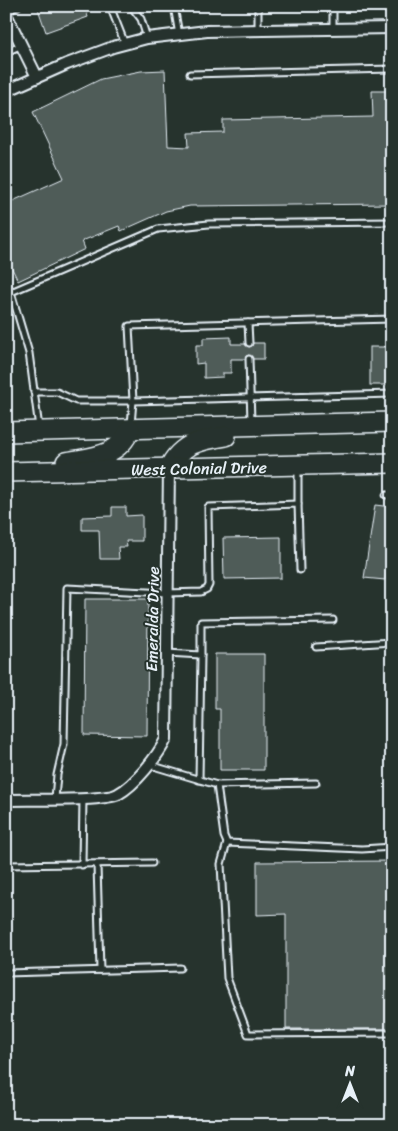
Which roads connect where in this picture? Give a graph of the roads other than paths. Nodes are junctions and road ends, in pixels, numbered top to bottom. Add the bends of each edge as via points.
1 (18, 6) edge
2 (110, 6) edge
3 (131, 6) edge
4 (174, 6) edge
5 (258, 6) edge
6 (333, 6) edge
7 (6, 13) edge
8 (392, 28) edge
9 (333, 29) junction
10 (258, 30) junction
11 (179, 35) junction
12 (147, 38) junction
13 (125, 44) junction
14 (20, 46) junction
15 (6, 52) edge
16 (392, 70) edge
17 (190, 74) dead end
18 (37, 77) junction
19 (6, 91) edge
20 (392, 222) edge
21 (6, 282) edge
22 (11, 292) junction
23 (392, 319) edge
24 (248, 323) junction
25 (249, 343) dead end
26 (250, 359) dead end
27 (34, 392) junction
28 (392, 394) edge
29 (251, 397) junction
30 (133, 401) junction
31 (392, 422) edge
32 (284, 425) junction
33 (252, 426) junction
34 (130, 429) junction
35 (40, 431) junction
36 (6, 432) edge
37 (392, 463) edge
38 (298, 465) junction
39 (169, 468) junction
40 (10, 472) edge
41 (298, 504) junction
42 (300, 570) dead end
43 (167, 593) junction
44 (333, 620) dead end
45 (392, 642) edge
46 (316, 647) dead end
47 (167, 653) junction
48 (201, 655) junction
49 (150, 765) junction
50 (199, 780) junction
51 (316, 783) dead end
52 (217, 786) junction
53 (83, 798) junction
54 (55, 799) junction
55 (6, 800) edge
56 (227, 843) junction
57 (392, 847) edge
58 (152, 863) dead end
59 (97, 864) junction
60 (6, 865) edge
61 (82, 865) junction
62 (180, 968) dead end
63 (100, 970) junction
64 (6, 973) edge
65 (392, 1033) edge

1 - 7 lane
2 - 13 lane
3 - 12 lane via 141,19
4 - 11 lane
5 - 10 lane
6 - 9 lane
7 - 14 street
8 - 9 street
9 - 10 street
10 - 11 street
11 - 12 street
12 - 13 street
13 - 18 street
14 - 15 lane
14 - 18 street
16 - 17 lane
18 - 19 street
20 - 22 lane via 209,224 158,229
21 - 22 lane
22 - 27 lane via 29,353
23 - 24 lane
24 - 25 lane
24 - 30 lane via 129,326
26 - 29 lane
27 - 30 lane via 57,392 76,400
27 - 35 lane
28 - 29 lane
29 - 30 lane
29 - 33 lane
30 - 34 lane
31 - 32 highway
32 - 33 highway
32 - 39 highway via 197,441 182,450
33 - 34 highway
34 - 35 highway
34 - 40 highway via 120,446 104,454
35 - 36 highway
37 - 38 highway, West Colonial Drive
38 - 39 highway, West Colonial Drive
38 - 41 lane
39 - 40 highway, West Colonial Drive
39 - 43 street, Emeralda Drive
41 - 42 lane
41 - 43 lane via 208,507 209,585 201,592
43 - 47 street, Emeralda Drive
43 - 54 lane via 67,588 64,744
44 - 48 lane via 201,622
45 - 46 lane
47 - 48 lane
47 - 49 street, Emeralda Drive via 166,739
48 - 50 lane
49 - 50 lane
49 - 53 street, Emeralda Drive via 118,795
50 - 52 lane
51 - 52 lane
52 - 56 lane
53 - 54 street, Emeralda Drive
53 - 61 lane
54 - 55 street, Emeralda Drive
56 - 57 lane via 362,849
56 - 65 lane via 222,864 227,978 248,1034
58 - 59 lane
59 - 61 lane
59 - 63 lane
60 - 61 lane
62 - 63 lane
63 - 64 lane

